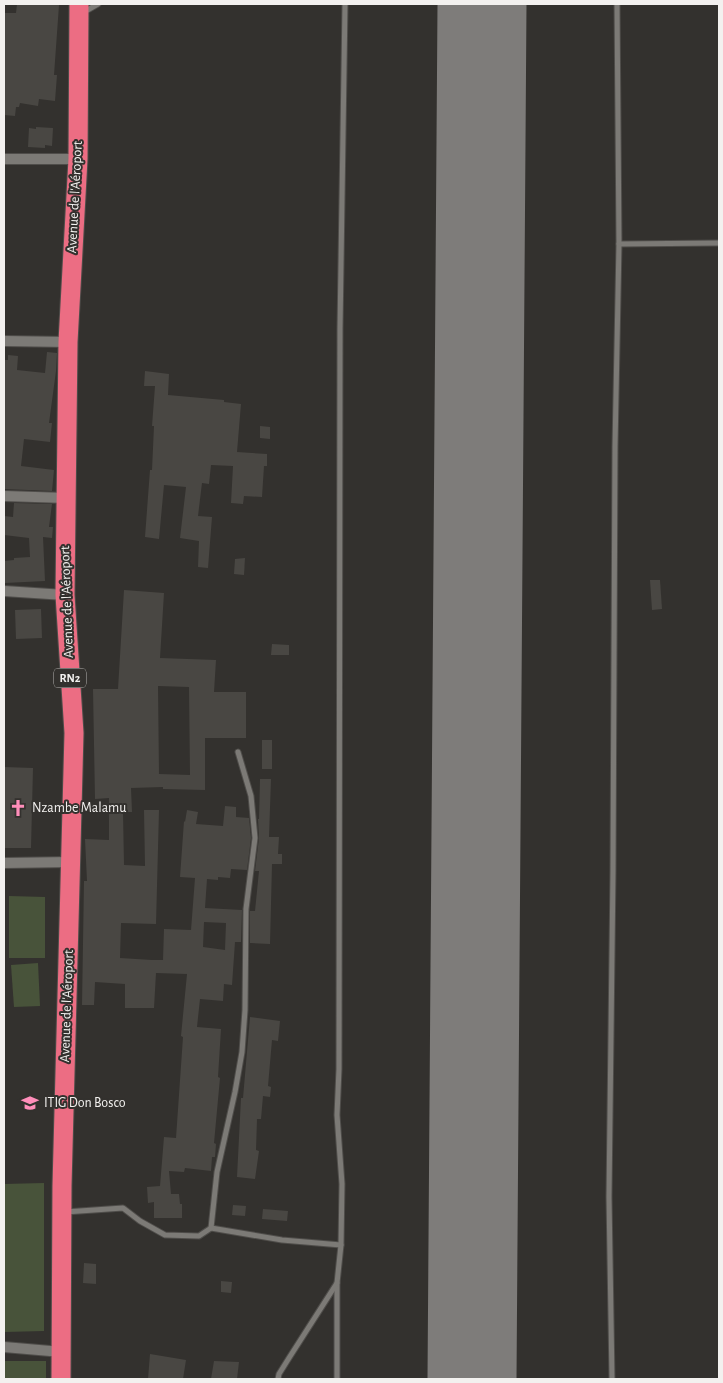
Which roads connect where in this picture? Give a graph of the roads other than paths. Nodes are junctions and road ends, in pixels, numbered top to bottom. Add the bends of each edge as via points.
1 (98, 4) edge
2 (345, 4) edge
3 (617, 4) edge
4 (79, 9) edge
5 (4, 159) edge
6 (78, 160) junction
7 (719, 243) edge
8 (620, 244) junction
9 (4, 341) edge
10 (68, 342) junction
11 (4, 496) edge
12 (66, 498) junction
13 (4, 590) edge
14 (64, 595) junction
15 (238, 752) dead end
16 (71, 862) junction
17 (4, 863) edge
18 (62, 1212) junction
19 (211, 1228) junction
20 (341, 1245) junction
21 (337, 1283) junction
22 (4, 1347) edge
23 (62, 1352) junction
24 (61, 1379) edge
25 (278, 1379) edge
26 (337, 1379) edge
27 (612, 1379) edge

1 - 4 lane
2 - 20 lane via 340,349 337,1115 342,1174
3 - 8 lane
4 - 6 highway, Avenue de l'Aéroport / RN2
5 - 6 street
6 - 10 highway, Avenue de l'Aéroport / RN2
7 - 8 lane
8 - 27 lane via 615,447 609,1197
9 - 10 street
10 - 12 highway, Avenue de l'Aéroport / RN2
11 - 12 street
12 - 14 highway, Avenue de l'Aéroport / RN2
13 - 14 street
14 - 16 highway, Avenue de l'Aéroport / RN2 via 74,733
15 - 19 lane via 250,796 255,838 246,910 242,1052 217,1172
16 - 17 street
16 - 18 highway, Avenue de l'Aéroport / RN2
18 - 19 lane via 123,1208 165,1235 199,1236
18 - 23 highway, Avenue de l'Aéroport / RN2
19 - 20 lane via 282,1240
20 - 21 lane
21 - 25 lane
21 - 26 lane
22 - 23 street
23 - 24 highway, Avenue de l'Aéroport / RN2

